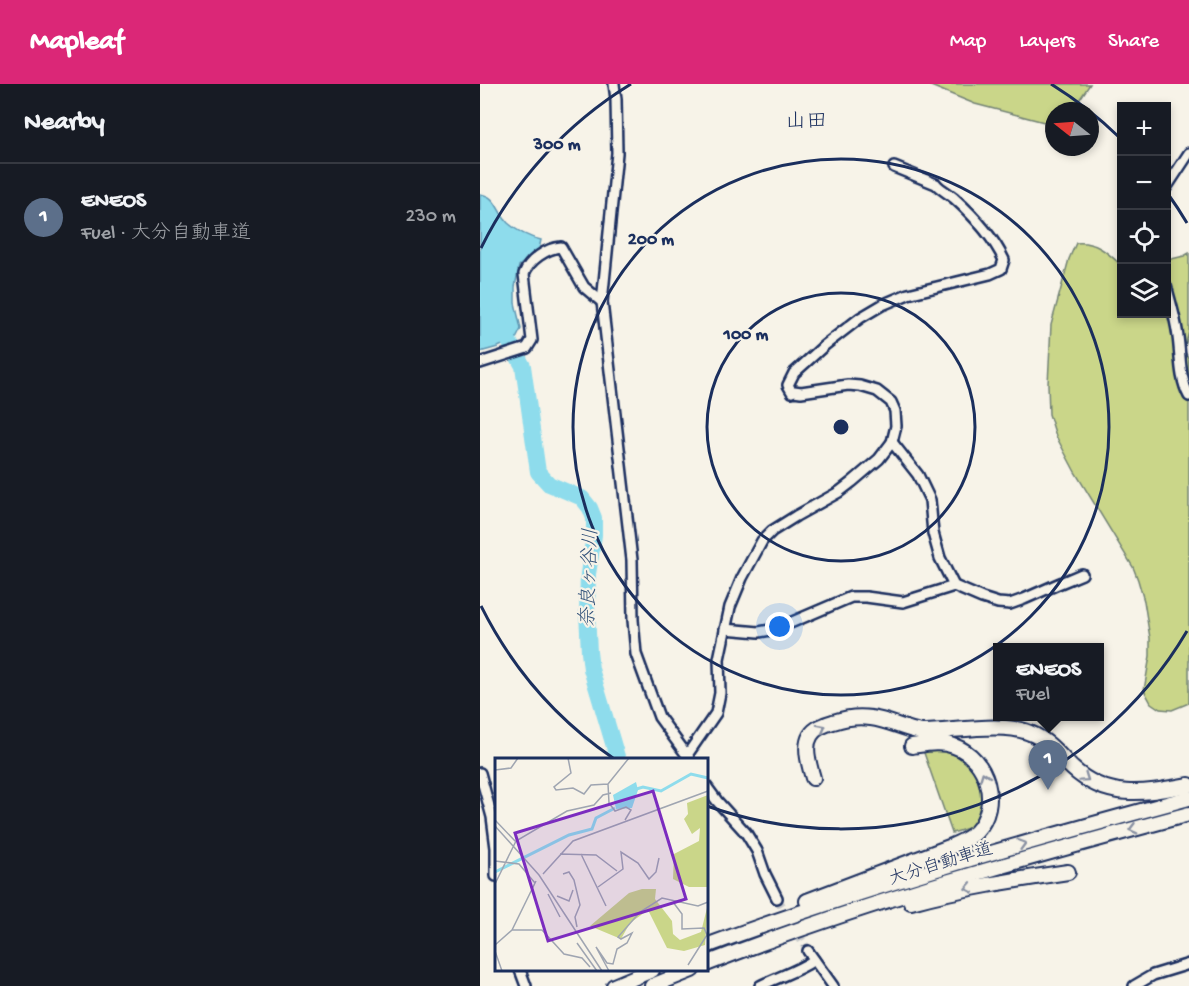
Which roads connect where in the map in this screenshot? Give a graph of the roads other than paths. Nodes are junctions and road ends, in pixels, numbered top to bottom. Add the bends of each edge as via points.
1 (614, 84) edge
2 (1189, 153) edge
3 (1189, 166) edge
4 (894, 167) dead end
5 (1176, 173) junction
6 (1171, 182) edge
7 (602, 302) junction
8 (1171, 304) edge
9 (480, 363) edge
10 (1189, 396) edge
11 (892, 442) junction
12 (1082, 574) dead end
13 (954, 586) junction
14 (725, 629) junction
15 (912, 746) dead end
16 (688, 757) edge
17 (480, 773) edge
18 (813, 778) dead end
19 (1189, 785) edge
20 (708, 789) edge
21 (1189, 798) edge
22 (1189, 814) edge
23 (495, 840) edge
24 (1068, 872) dead end
25 (777, 898) tunnel mouth
26 (708, 945) edge
27 (708, 945) edge
28 (808, 951) tunnel mouth
29 (814, 960) junction
30 (708, 963) edge
31 (708, 963) edge
32 (1189, 964) edge
33 (521, 971) edge
34 (648, 971) edge
35 (688, 971) edge
36 (526, 986) edge
37 (614, 986) edge
38 (652, 986) edge
39 (760, 986) edge
40 (833, 986) edge
41 (1134, 986) edge

1 - 7 street via 617,153
2 - 5 street
3 - 5 street
4 - 11 street via 948,193 972,215 1004,260 1000,269 990,274 908,294 882,305 825,345 794,373 788,385 792,392 848,385 877,391 891,402 895,411
5 - 6 street
7 - 9 street via 585,287 561,247 552,247 527,266 524,274 531,340 527,348
7 - 16 street via 632,560 636,654 659,717
8 - 10 street via 1183,381
11 - 13 street via 918,475 930,500 935,542
11 - 14 street via 879,459 839,492 772,531 762,541 742,578
12 - 13 street via 1010,604
13 - 14 street via 903,602 851,597 776,629
14 - 16 street via 716,713
26 -> 15 highway via 778,913 952,846 977,830 989,803 989,790 978,761 954,745
17 - 23 street
18 -> 19 highway via 807,752 812,733 856,717 883,720 921,732 1000,727 1030,733 1056,750 1082,777 1110,790 1126,793
20 - 25 street via 747,833
27 -> 21 highway, 大分自動車道 via 916,875
22 -> 30 highway, 大分自動車道 via 924,888
24 -> 31 highway via 942,894 856,916
28 - 29 street
29 - 39 street
29 - 40 street
32 - 41 street via 1152,975
33 - 36 street
34 - 37 highway
35 - 38 highway

